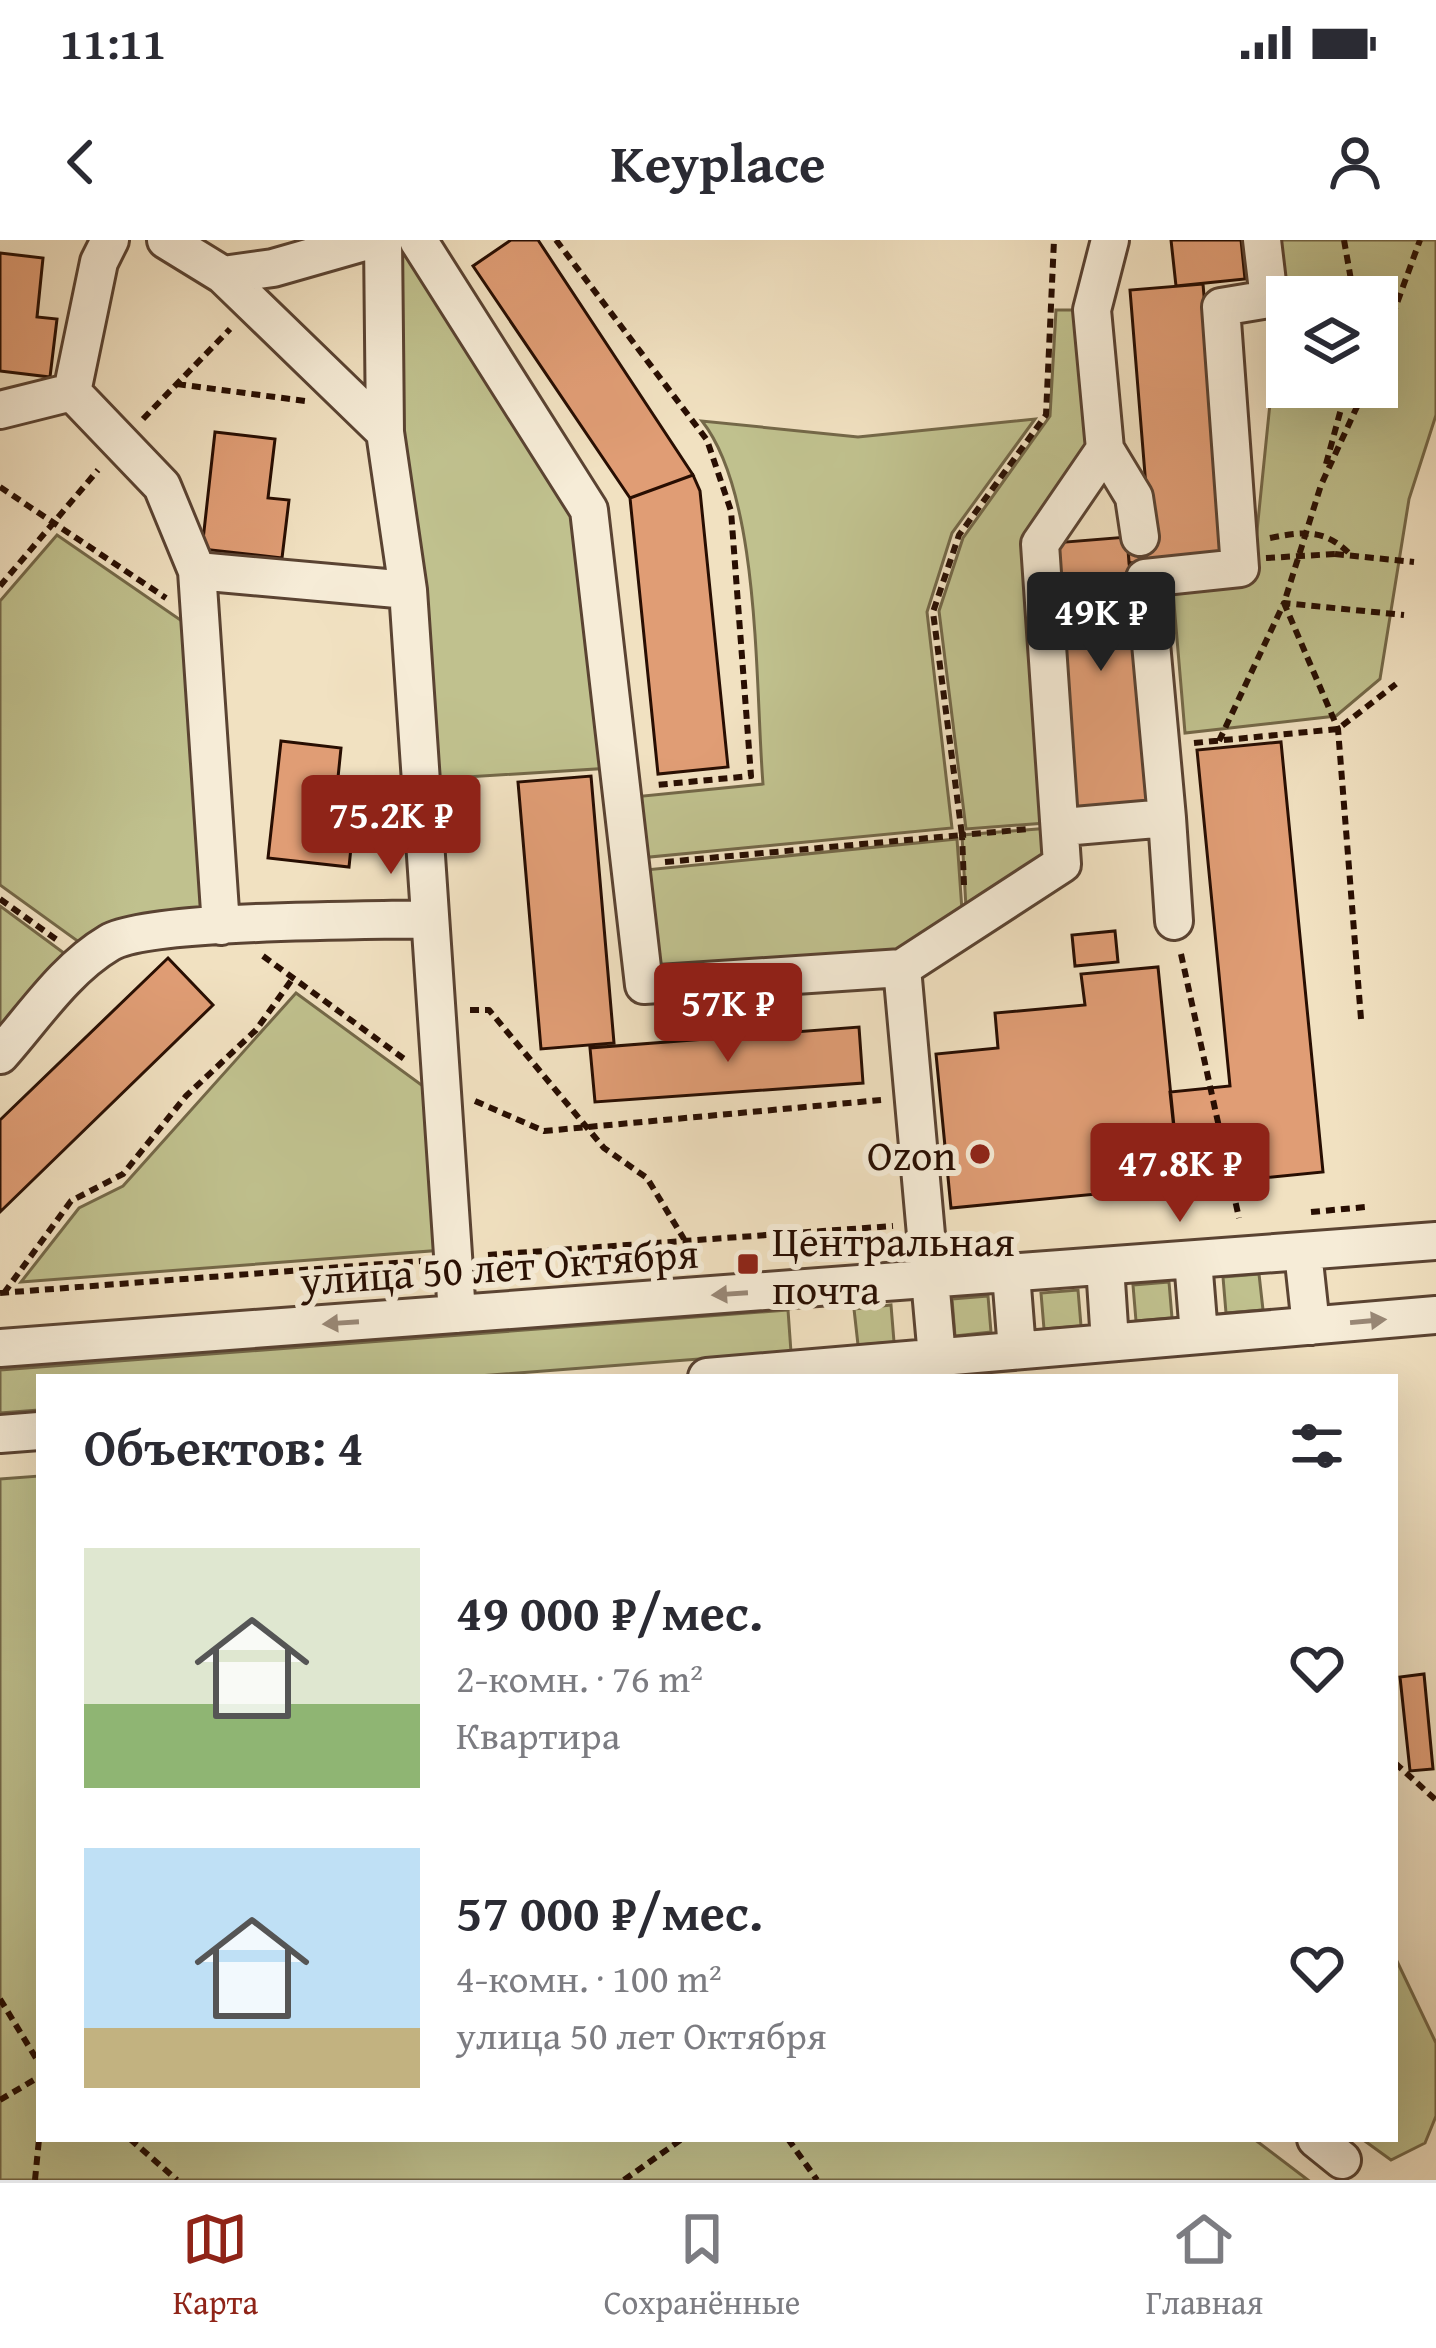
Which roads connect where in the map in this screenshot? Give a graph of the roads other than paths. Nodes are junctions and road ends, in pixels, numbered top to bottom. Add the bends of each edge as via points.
1 (110, 240) edge
2 (166, 240) edge
3 (371, 240) edge
4 (383, 240) edge
5 (418, 240) edge
6 (1110, 240) edge
7 (1262, 240) edge
8 (223, 275) junction
9 (71, 392) junction
10 (0, 410) edge
11 (373, 420) junction
12 (1106, 449) junction
13 (1143, 559) junction
14 (197, 572) junction
15 (408, 590) junction
16 (1167, 818) junction
17 (1063, 826) junction
18 (430, 920) junction
19 (1174, 921) road end
20 (221, 926) junction
21 (902, 968) junction
22 (0, 1055) edge
23 (1436, 1241) edge
24 (1304, 1252) junction
25 (1192, 1260) junction
26 (1105, 1266) junction
27 (1011, 1274) junction
28 (930, 1280) junction
29 (457, 1314) junction
30 (1436, 1315) edge
31 (1311, 1326) junction
32 (1199, 1335) junction
33 (1110, 1342) junction
34 (0, 1348) edge
35 (1017, 1350) junction
36 (937, 1358) junction
37 (748, 1374) edge
38 (36, 1431) edge
39 (0, 1434) edge

1 - 9 street via 98,262
2 - 8 street
3 - 8 street
4 - 11 street
5 - 21 street via 589,510 644,985
6 - 12 street via 1092,310
7 - 13 street via 1269,299 1221,307 1240,568
8 - 11 street
9 - 10 street
9 - 14 street via 161,486
11 - 15 street
12 - 13 street via 1134,497
12 - 17 street via 1040,544
13 - 16 street
14 - 15 street
14 - 20 street
15 - 18 street
16 - 17 street
16 - 19 street
17 - 21 street via 1062,864
18 - 20 street
18 - 29 street
20 - 22 street via 114,939 84,960
21 - 28 street
23 - 24 street, улица 50 лет Октября
24 - 25 street, улица 50 лет Октября
24 - 31 street
25 - 26 street, улица 50 лет Октября
25 - 32 street
26 - 27 street, улица 50 лет Октября
26 - 33 street
27 - 28 street, улица 50 лет Октября
27 - 35 street
28 -> 29 street, улица 50 лет Октября
28 - 36 street
29 -> 34 street, улица 50 лет Октября
31 -> 30 street
31 - 32 street
32 - 33 street
33 - 35 street
35 - 36 street
36 - 37 street
38 - 39 street

